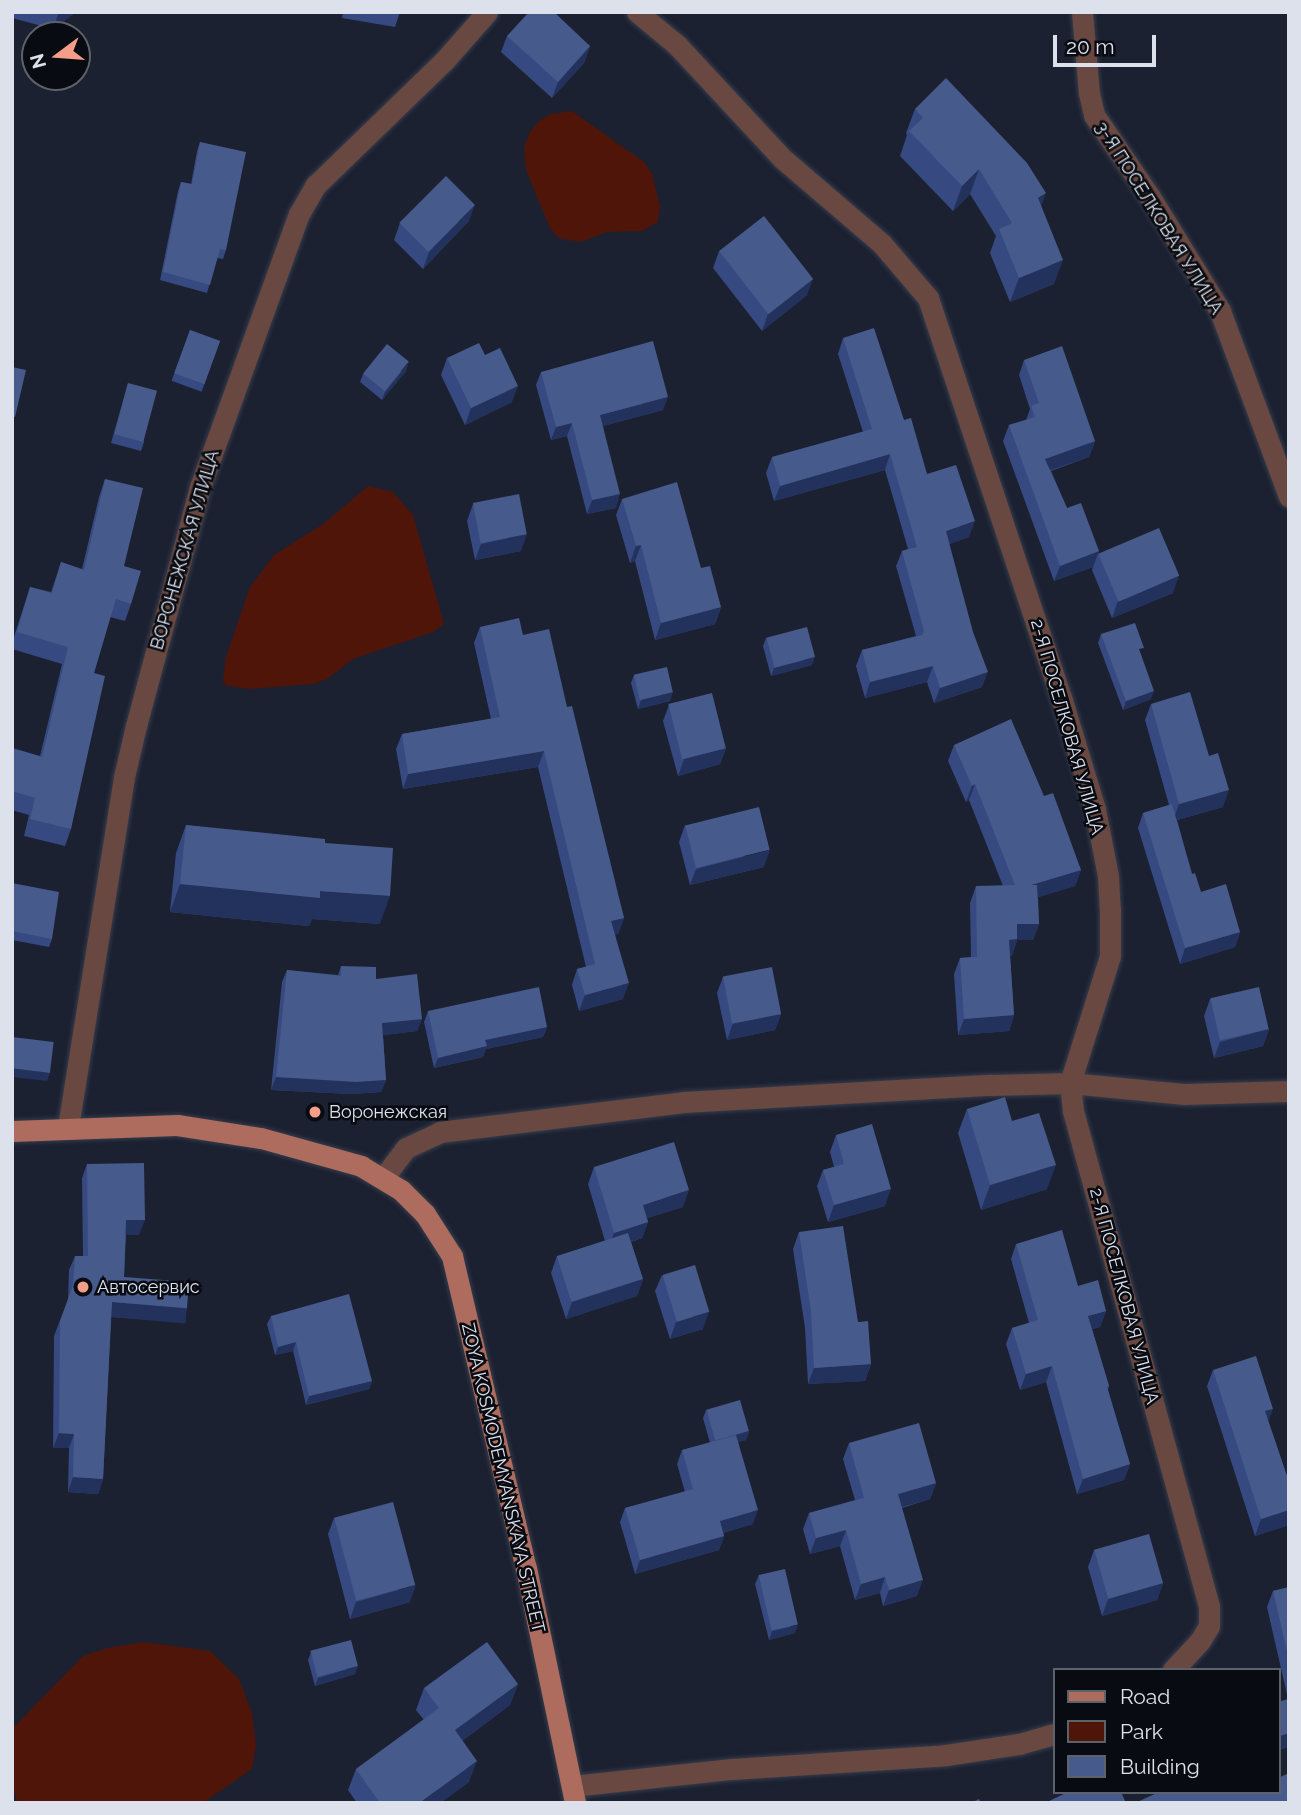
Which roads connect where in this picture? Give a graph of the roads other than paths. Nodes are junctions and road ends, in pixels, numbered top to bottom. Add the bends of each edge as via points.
1 (487, 12) edge
2 (637, 12) edge
3 (1082, 12) edge
4 (1289, 497) edge
5 (1070, 1083) junction
6 (1289, 1091) edge
7 (68, 1127) junction
8 (12, 1131) edge
9 (384, 1177) junction
10 (1174, 1668) edge
11 (1052, 1735) edge
12 (573, 1794) edge

1 - 7 street, ВОРОНЕЖСКАЯ УЛИЦА via 444,61 316,185 299,214 200,487 136,726
2 - 5 street, 2-Я ПОСЕЛКОВАЯ УЛИЦА via 677,45 783,159 882,244 928,298 1061,697 1108,876 1110,956
3 - 4 street, 3-Я ПОСЕЛКОВАЯ УЛИЦА via 1094,115 1220,311
5 - 6 street via 1185,1094
5 - 9 street via 683,1102 461,1128 406,1148
5 - 10 street, 2-Я ПОСЕЛКОВАЯ УЛИЦА via 1073,1111 1209,1606 1209,1626
7 - 8 main road, ZOYA KOSMODEMYANSKAYA STREET
7 - 9 main road, ZOYA KOSMODEMYANSKAYA STREET via 177,1125 234,1133 310,1149
9 - 12 main road, ZOYA KOSMODEMYANSKAYA STREET via 425,1214 452,1256 526,1569
11 - 12 street via 946,1755 732,1769

